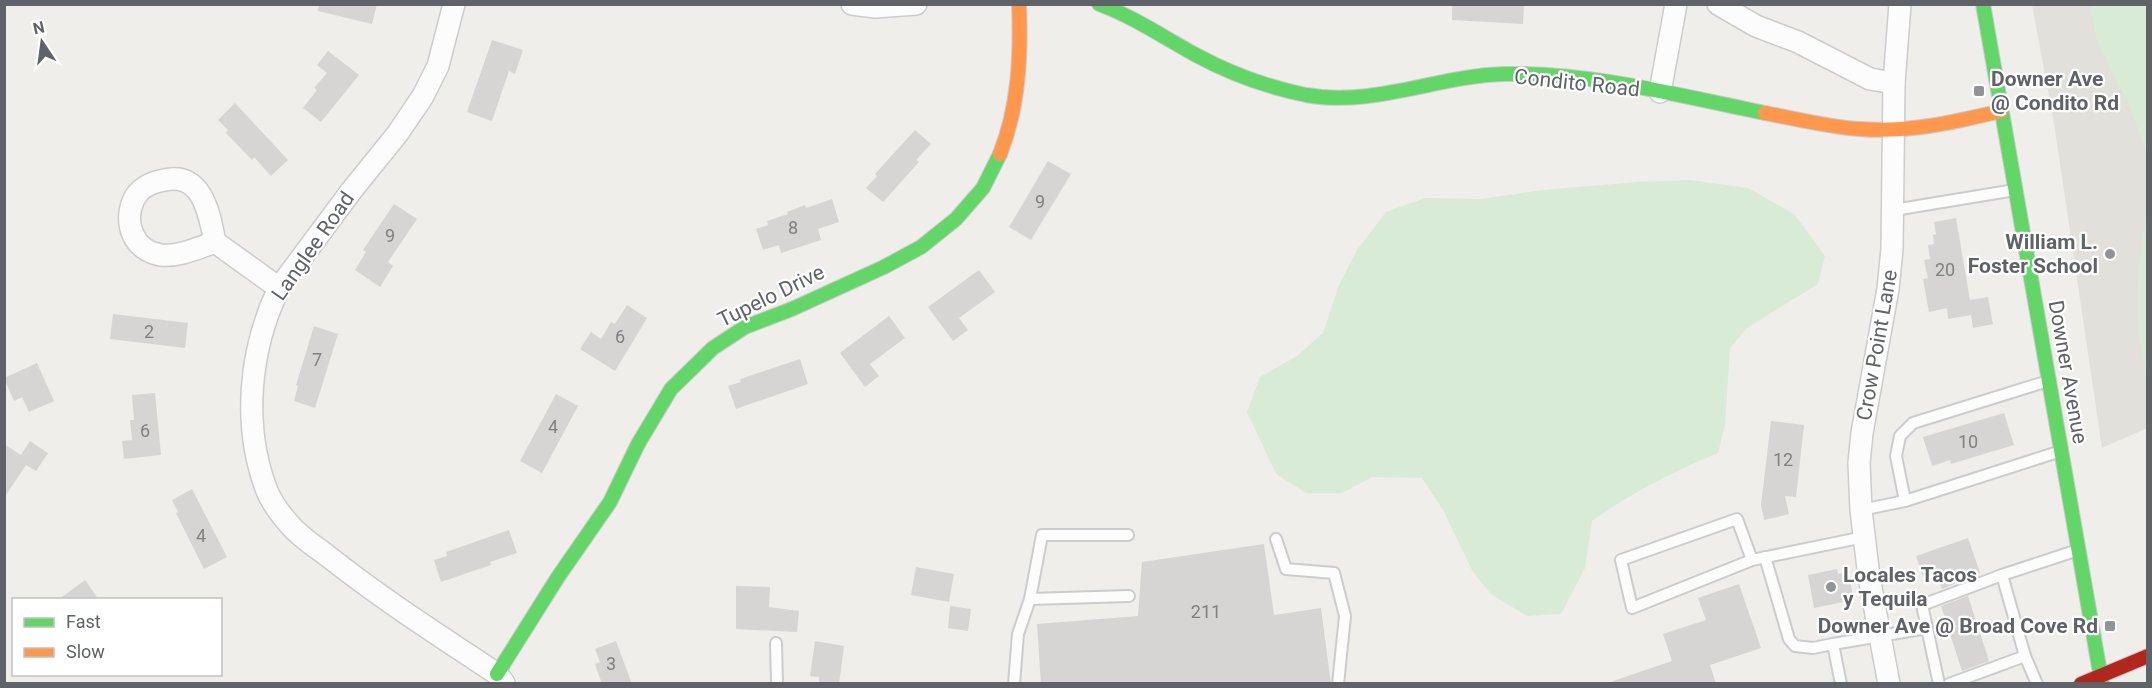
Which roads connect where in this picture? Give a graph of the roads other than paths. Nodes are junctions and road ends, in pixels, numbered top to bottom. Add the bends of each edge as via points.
1 (454, 4) edge
2 (852, 4) edge
3 (916, 4) edge
4 (1019, 4) edge
5 (1099, 4) edge
6 (1676, 4) edge
7 (1718, 4) edge
8 (1900, 4) edge
9 (1983, 4) edge
10 (1894, 84) junction
11 (1660, 92) junction
12 (2001, 111) junction
13 (1894, 129) junction
14 (2014, 190) junction
15 (1894, 210) junction
16 (215, 242) dead end
17 (279, 288) junction
18 (2048, 381) junction
19 (2060, 451) junction
20 (1905, 501) junction
21 (1861, 510) junction
22 (1128, 535) dead end
23 (1864, 537) junction
24 (1276, 539) dead end
25 (2078, 550) junction
26 (1765, 557) junction
27 (1752, 560) junction
28 (2002, 575) junction
29 (1129, 596) dead end
30 (1030, 599) junction
31 (1927, 628) junction
32 (1880, 638) junction
33 (776, 642) dead end
34 (1833, 644) junction
35 (2025, 656) junction
36 (2148, 656) edge
37 (2148, 670) edge
38 (501, 679) edge
39 (2102, 680) edge
40 (777, 684) edge
41 (1014, 684) edge
42 (1338, 684) edge
43 (1841, 684) edge
44 (1889, 684) edge
45 (1939, 684) edge
46 (1949, 684) edge
47 (2037, 684) edge
48 (2081, 684) edge
49 (2114, 684) edge

1 - 17 street, Langlee Road via 438,66 423,96
2 - 3 street
4 - 38 street, Tupelo Drive via 1021,50 1014,111 1001,152 982,188 956,219 921,247 745,327 713,348 671,388 610,502 558,577
5 - 11 street, Condito Road via 1257,83 1311,95 1358,98 1485,76 1528,74
6 - 11 street
7 - 10 street via 1870,79
8 - 10 street, Crow Point Lane
9 - 12 street, Downer Avenue
10 - 13 street, Crow Point Lane
11 - 13 street, Condito Road via 1825,125
12 - 13 street, Condito Road
12 - 14 street, Downer Avenue
13 - 15 street, Crow Point Lane
14 - 15 lane
14 - 18 street, Downer Avenue
15 - 21 street, Crow Point Lane via 1888,289 1860,447
16 - 17 street
17 - 38 street, Langlee Road via 263,324 258,349 252,423 268,493 291,527 344,570
18 - 19 street, Downer Avenue
18 - 20 lane via 1913,423 1900,436 1896,456
19 - 20 lane
19 - 25 street, Downer Avenue
20 - 21 lane
21 - 23 street, Crow Point Lane
22 - 30 lane via 1042,534
23 - 26 lane
23 - 32 street, Crow Point Lane
24 - 42 lane via 1286,569 1334,573 1345,616
25 - 28 lane
25 - 39 street, Downer Avenue
26 - 27 lane
26 - 34 lane via 1789,639 1795,646
27 - 27 lane via 1632,608 1621,560 1737,519
28 - 31 lane via 1922,605
28 - 35 lane
29 - 30 lane
30 - 41 lane via 1018,634
31 - 32 lane
31 - 45 lane
32 - 34 lane
32 - 44 street, Crow Point Lane
33 - 40 lane
34 - 43 lane
35 - 46 lane
35 - 47 lane
36 - 39 street
37 - 39 street
39 - 48 street
39 - 49 street

